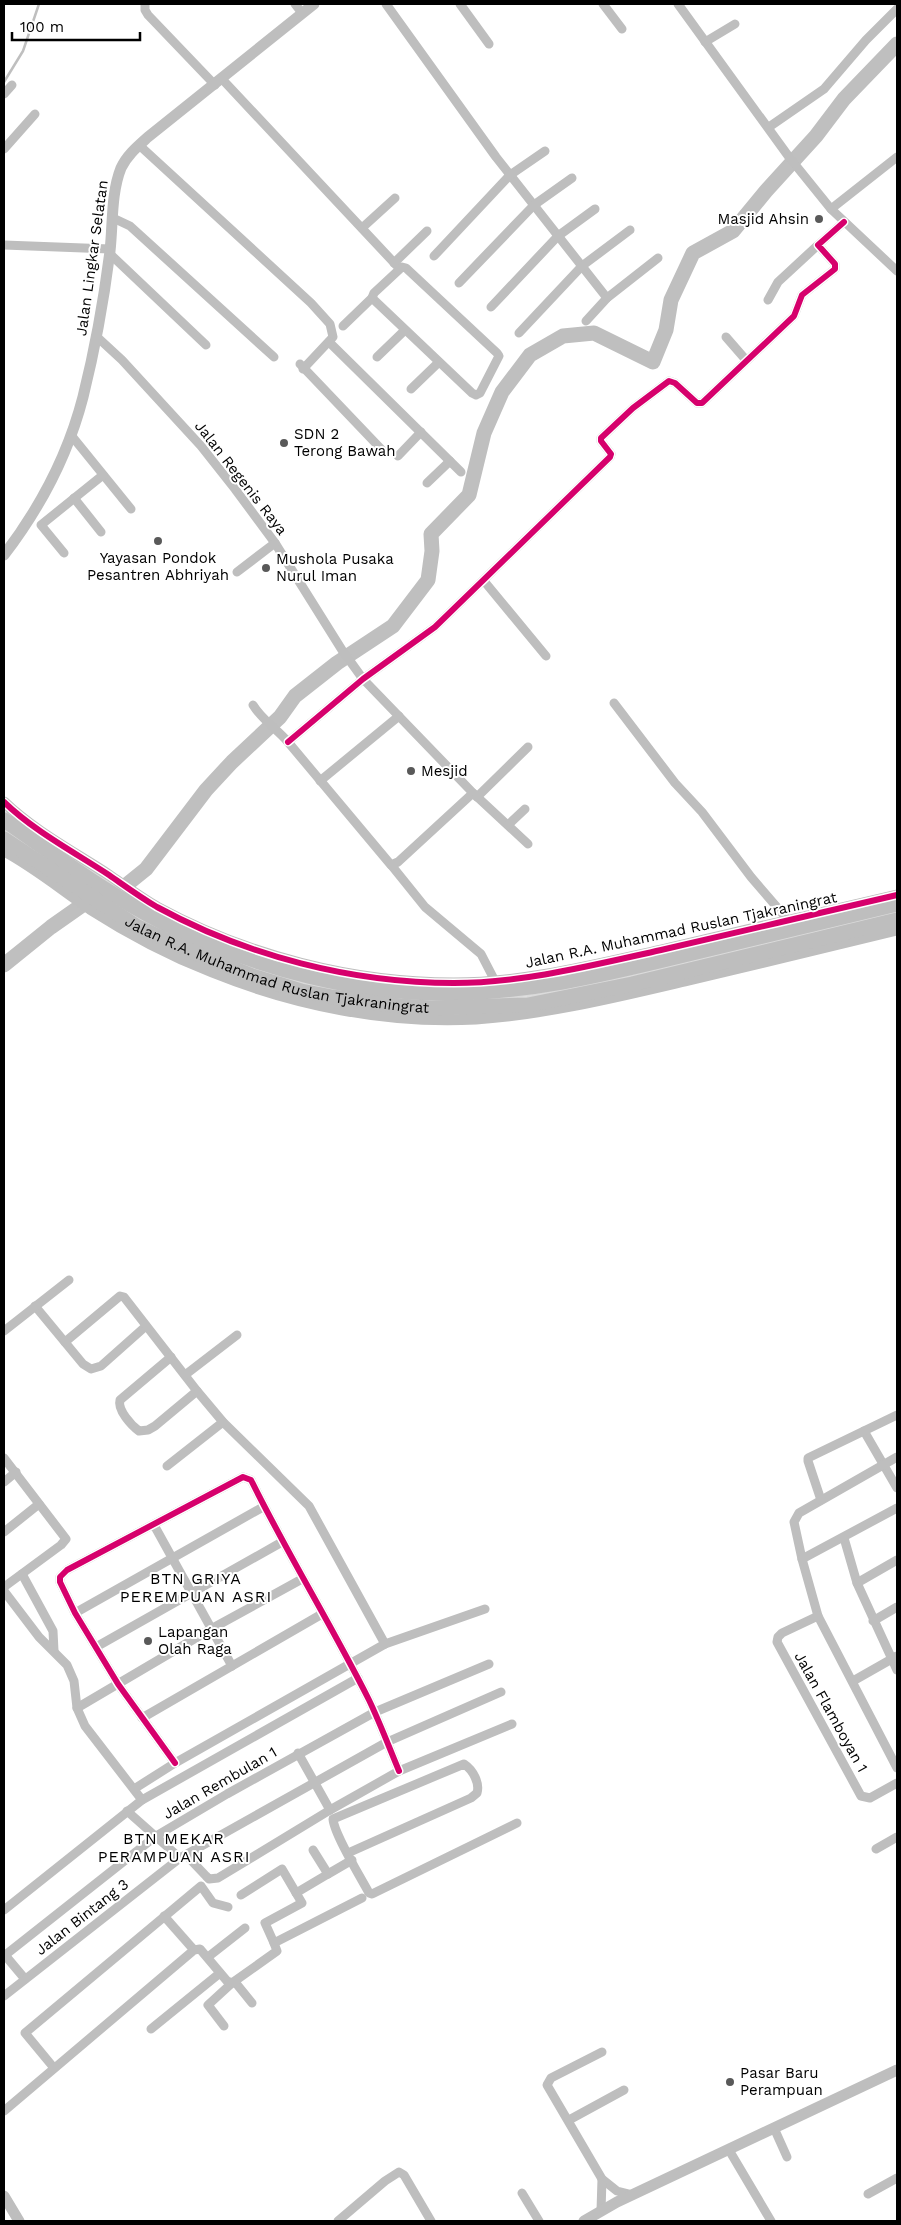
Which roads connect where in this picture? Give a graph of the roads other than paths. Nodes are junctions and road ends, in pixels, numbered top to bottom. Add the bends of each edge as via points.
1 (145, 4) edge
2 (314, 4) edge
3 (386, 4) edge
4 (460, 4) edge
5 (603, 4) edge
6 (678, 4) edge
7 (299, 8) edge
8 (897, 9) edge
9 (735, 24) dead end
10 (622, 29) dead end
11 (705, 42) junction
12 (489, 44) dead end
13 (218, 82) junction
14 (12, 85) dead end
15 (4, 94) edge
16 (35, 114) dead end
17 (769, 127) junction
18 (139, 145) junction
19 (4, 149) edge
20 (545, 150) dead end
21 (897, 157) edge
22 (510, 175) junction
23 (572, 178) dead end
24 (395, 198) dead end
25 (534, 204) junction
26 (595, 209) dead end
27 (831, 209) junction
28 (113, 218) junction
29 (844, 222) junction
30 (362, 228) junction
31 (630, 230) dead end
32 (427, 231) dead end
33 (558, 236) junction
34 (818, 245) junction
35 (4, 246) edge
36 (110, 252) junction
37 (434, 256) dead end
38 (658, 258) dead end
39 (396, 266) junction
40 (582, 266) junction
41 (896, 266) edge
42 (460, 283) dead end
43 (372, 298) junction
44 (608, 298) junction
45 (768, 300) dead end
46 (491, 307) dead end
47 (586, 321) dead end
48 (343, 326) dead end
49 (405, 330) junction
50 (519, 333) dead end
51 (96, 336) junction
52 (726, 337) dead end
53 (330, 342) junction
54 (206, 345) dead end
55 (274, 357) dead end
56 (377, 358) dead end
57 (746, 360) junction
58 (439, 362) junction
59 (411, 389) dead end
60 (421, 432) junction
61 (71, 435) junction
62 (382, 450) dead end
63 (398, 456) dead end
64 (450, 461) junction
65 (461, 472) dead end
66 (103, 475) junction
67 (428, 483) dead end
68 (74, 498) junction
69 (131, 509) dead end
70 (101, 532) dead end
71 (275, 543) junction
72 (64, 553) dead end
73 (4, 555) edge
74 (237, 572) dead end
75 (484, 581) junction
76 (546, 656) dead end
77 (363, 679) junction
78 (614, 703) dead end
79 (253, 705) dead end
80 (399, 716) junction
81 (288, 742) junction
82 (528, 747) dead end
83 (320, 781) junction
84 (475, 795) junction
85 (4, 802) edge
86 (525, 809) dead end
87 (4, 820) edge
88 (508, 825) junction
89 (4, 839) edge
90 (528, 844) dead end
91 (4, 851) edge
92 (392, 866) junction
93 (897, 895) edge
94 (94, 897) junction
95 (897, 904) edge
96 (788, 920) junction
97 (897, 920) edge
98 (134, 930) junction
99 (897, 930) edge
100 (495, 981) junction
101 (69, 1280) dead end
102 (36, 1306) junction
103 (146, 1326) junction
104 (4, 1331) edge
105 (237, 1335) dead end
106 (65, 1342) junction
107 (170, 1357) junction
108 (185, 1375) junction
109 (197, 1391) junction
110 (897, 1415) edge
111 (223, 1422) junction
112 (864, 1431) junction
113 (4, 1458) edge
114 (897, 1458) edge
115 (885, 1465) junction
116 (167, 1466) dead end
117 (16, 1472) junction
118 (4, 1482) edge
119 (897, 1488) edge
120 (821, 1500) junction
121 (39, 1504) junction
122 (263, 1507) junction
123 (897, 1508) edge
124 (154, 1525) junction
125 (4, 1532) edge
126 (844, 1538) junction
127 (282, 1542) junction
128 (172, 1558) junction
129 (802, 1559) junction
130 (897, 1560) edge
131 (22, 1574) junction
132 (302, 1579) junction
133 (857, 1583) junction
134 (4, 1587) edge
135 (4, 1591) edge
136 (192, 1592) junction
137 (897, 1607) edge
138 (485, 1609) dead end
139 (75, 1613) junction
140 (322, 1614) junction
141 (818, 1616) junction
142 (873, 1621) junction
143 (211, 1629) junction
144 (385, 1644) junction
145 (96, 1647) junction
146 (54, 1650) junction
147 (894, 1657) edge
148 (350, 1664) junction
149 (489, 1664) dead end
150 (232, 1666) junction
151 (897, 1670) edge
152 (358, 1678) junction
153 (853, 1681) junction
154 (118, 1684) junction
155 (501, 1692) dead end
156 (77, 1708) junction
157 (375, 1712) junction
158 (142, 1718) junction
159 (512, 1724) dead end
160 (387, 1742) junction
161 (298, 1753) junction
162 (175, 1763) junction
163 (897, 1768) edge
164 (399, 1771) junction
165 (315, 1783) junction
166 (897, 1783) edge
167 (134, 1788) junction
168 (142, 1800) junction
169 (330, 1810) junction
170 (127, 1811) junction
171 (517, 1823) dead end
172 (156, 1836) junction
173 (897, 1837) edge
174 (876, 1849) dead end
175 (313, 1850) dead end
176 (350, 1856) junction
177 (183, 1857) junction
178 (328, 1874) junction
179 (296, 1893) junction
180 (241, 1895) dead end
181 (362, 1898) dead end
182 (228, 1907) dead end
183 (4, 1910) edge
184 (164, 1916) junction
185 (245, 1928) dead end
186 (274, 1943) junction
187 (194, 1950) junction
188 (4, 1955) edge
189 (208, 1957) junction
190 (220, 1973) junction
191 (25, 1980) junction
192 (233, 1982) junction
193 (4, 1996) edge
194 (252, 2003) dead end
195 (224, 2026) dead end
196 (151, 2029) dead end
197 (602, 2052) dead end
198 (54, 2068) junction
199 (897, 2070) edge
200 (624, 2090) dead end
201 (4, 2110) edge
202 (569, 2120) junction
203 (774, 2128) junction
204 (729, 2150) junction
205 (787, 2157) dead end
206 (897, 2178) edge
207 (602, 2179) junction
208 (522, 2193) dead end
209 (868, 2194) dead end
210 (633, 2195) junction
211 (4, 2196) edge
212 (602, 2211) junction
213 (19, 2221) edge
214 (338, 2221) edge
215 (431, 2221) edge
216 (539, 2221) edge
217 (584, 2221) edge
218 (772, 2221) edge

1 - 13 street via 148,15
2 - 7 street, Jalan Lingkar Selatan
3 - 22 street
4 - 12 street
5 - 10 street
6 - 11 street
7 - 13 street, Jalan Lingkar Selatan
8 - 17 street via 824,89
9 - 11 street
11 - 17 street
13 - 18 street, Jalan Lingkar Selatan
13 - 30 street
14 - 15 street
16 - 19 street
17 - 27 street
18 - 28 street, Jalan Lingkar Selatan via 121,169
18 - 53 street via 312,303 330,324 333,337
20 - 22 street
21 - 27 street
22 - 25 street
22 - 37 street
23 - 25 street
24 - 30 street
25 - 33 street
25 - 42 street
26 - 33 street
27 - 29 street
28 - 36 street, Jalan Lingkar Selatan
28 - 55 street via 130,226
29 - 34 street
29 - 41 street
30 - 39 street
31 - 40 street
32 - 39 street
33 - 40 street
33 - 46 street
34 - 45 street via 778,282
34 - 57 street via 836,268 802,295 794,316
35 - 36 street
36 - 51 street, Jalan Lingkar Selatan
36 - 54 street
38 - 44 street
39 - 43 street
39 - 58 street via 406,268 499,356 476,395
40 - 44 street
40 - 50 street
43 - 48 street
43 - 49 street
44 - 47 street
49 - 56 street
49 - 58 street
51 - 61 street, Jalan Lingkar Selatan
51 - 71 street, Jalan Regenis Raya via 201,446
52 - 57 street
53 - 60 street
53 - 62 street via 301,366
57 - 75 street via 701,404 669,381 632,408 601,438 610,457 525,537
58 - 59 street
60 - 63 street
60 - 64 street
61 - 66 street
61 - 73 street, Jalan Lingkar Selatan via 45,493
64 - 65 street
64 - 67 street
66 - 68 street
66 - 69 street
68 - 70 street
68 - 72 street via 41,525
71 - 74 street
71 - 77 street, Jalan Regenis Raya
75 - 76 street
75 - 77 street via 435,627
77 - 80 street, Jalan Regenis Raya
77 - 81 street
78 - 96 street
79 - 81 street via 258,714
80 - 83 street
80 - 84 street, Jalan Regenis Raya
81 - 83 street
82 - 84 street
83 - 92 street
84 - 88 street, Jalan Regenis Raya
84 - 92 street
85 - 100 street, Jalan R.A. Muhammad Ruslan Tjakraningrat via 23,819 157,907 232,940 304,965 392,980
86 - 88 street
87 - 94 highway, Jalan R.A. Muhammad Ruslan Tjakraningrat
88 - 90 street, Jalan Regenis Raya
89 - 94 highway, Jalan R.A. Muhammad Ruslan Tjakraningrat
91 - 94 street, Jalan R.A. Muhammad Ruslan Tjakraningrat
92 - 100 street via 425,907 481,954
93 - 96 street, Jalan R.A. Muhammad Ruslan Tjakraningrat
94 - 95 highway, Jalan R.A. Muhammad Ruslan Tjakraningrat via 258,961 307,975 364,987 441,993 486,992 577,979
94 - 98 highway, Jalan R.A. Muhammad Ruslan Tjakraningrat
96 - 100 street, Jalan R.A. Muhammad Ruslan Tjakraningrat via 586,966
97 - 98 highway, Jalan R.A. Muhammad Ruslan Tjakraningrat via 632,984 528,1005 430,1008 370,1003 301,991 252,976
98 - 99 street, Jalan R.A. Muhammad Ruslan Tjakraningrat via 213,972 302,1001 357,1013 475,1019 587,1003
101 - 102 street
102 - 104 street
102 - 106 street
103 - 106 street via 95,1370 87,1367
103 - 106 street via 120,1296
103 - 107 street
105 - 108 street
107 - 108 street
107 - 109 street via 120,1400 120,1407 136,1428 139,1431 150,1429
108 - 109 street
109 - 111 street
110 - 112 street
111 - 116 street
111 - 144 street via 309,1506
112 - 115 street
112 - 120 street via 808,1458
113 - 117 street
114 - 115 street
115 - 119 street
115 - 120 street
117 - 118 street
117 - 121 street
120 - 129 street via 799,1513 794,1522
121 - 125 street
121 - 131 street via 66,1538
122 - 124 street via 251,1480 243,1477
122 - 127 street
122 - 128 street
123 - 126 street
124 - 128 street
124 - 139 street via 64,1572 60,1582
126 - 129 street
126 - 133 street
127 - 132 street
127 - 136 street
128 - 136 street
128 - 139 street
129 - 141 street
130 - 133 street
131 - 134 street
131 - 146 street via 53,1631
132 - 140 street
132 - 143 street
133 - 142 street
135 - 146 street via 39,1637
136 - 143 street
136 - 145 street
137 - 142 street
138 - 144 street
139 - 145 street
140 - 148 street
140 - 150 street
141 - 153 street
141 - 166 street, Jalan Flamboyan 1 via 778,1637 777,1642 861,1796 870,1798
142 - 147 street
143 - 150 street
143 - 154 street
144 - 148 street
145 - 154 street
146 - 156 street via 74,1681
147 - 151 street
147 - 153 street
148 - 152 street
148 - 162 street
149 - 157 street, Jalan Rembulan 1
150 - 158 street
152 - 157 street
152 - 168 street
153 - 163 street
154 - 156 street
154 - 158 street
155 - 160 street, Jalan Bintang 3
156 - 167 street via 85,1726
157 - 160 street
157 - 161 street, Jalan Rembulan 1
158 - 162 street
159 - 164 street
160 - 164 street
160 - 165 street, Jalan Bintang 3
161 - 165 street
161 - 172 street, Jalan Rembulan 1
162 - 167 street
164 - 169 street
165 - 169 street
165 - 177 street, Jalan Bintang 3
167 - 168 street
168 - 170 street
169 - 177 street via 218,1878 206,1876
170 - 172 street
170 - 183 street
171 - 176 street via 372,1894
172 - 177 street
172 - 188 street, Jalan Rembulan 1
173 - 174 street
175 - 178 street
176 - 176 street via 471,1798 477,1793 478,1784 469,1767 462,1764 336,1816 333,1823
176 - 178 street
177 - 191 street, Jalan Bintang 3
178 - 179 street
179 - 180 street via 282,1869
179 - 186 street via 302,1903 265,1923
181 - 186 street
182 - 184 street via 213,1903 200,1886
184 - 187 street
184 - 198 street via 25,2034
185 - 189 street
186 - 192 street via 277,1951
187 - 189 street via 200,1949
187 - 198 street
188 - 191 street
189 - 190 street
190 - 192 street via 229,1983
190 - 196 street
191 - 193 street, Jalan Bintang 3
192 - 194 street
192 - 195 street via 208,2005
197 - 202 street via 547,2082
198 - 201 street
199 - 203 street
200 - 202 street
202 - 207 street
203 - 204 street
203 - 205 street
204 - 210 street
204 - 218 street
206 - 209 street
207 - 210 street via 617,2191
207 - 212 street
208 - 216 street
210 - 212 street
211 - 213 street
212 - 217 street
214 - 215 street via 385,2180 399,2172 404,2175

